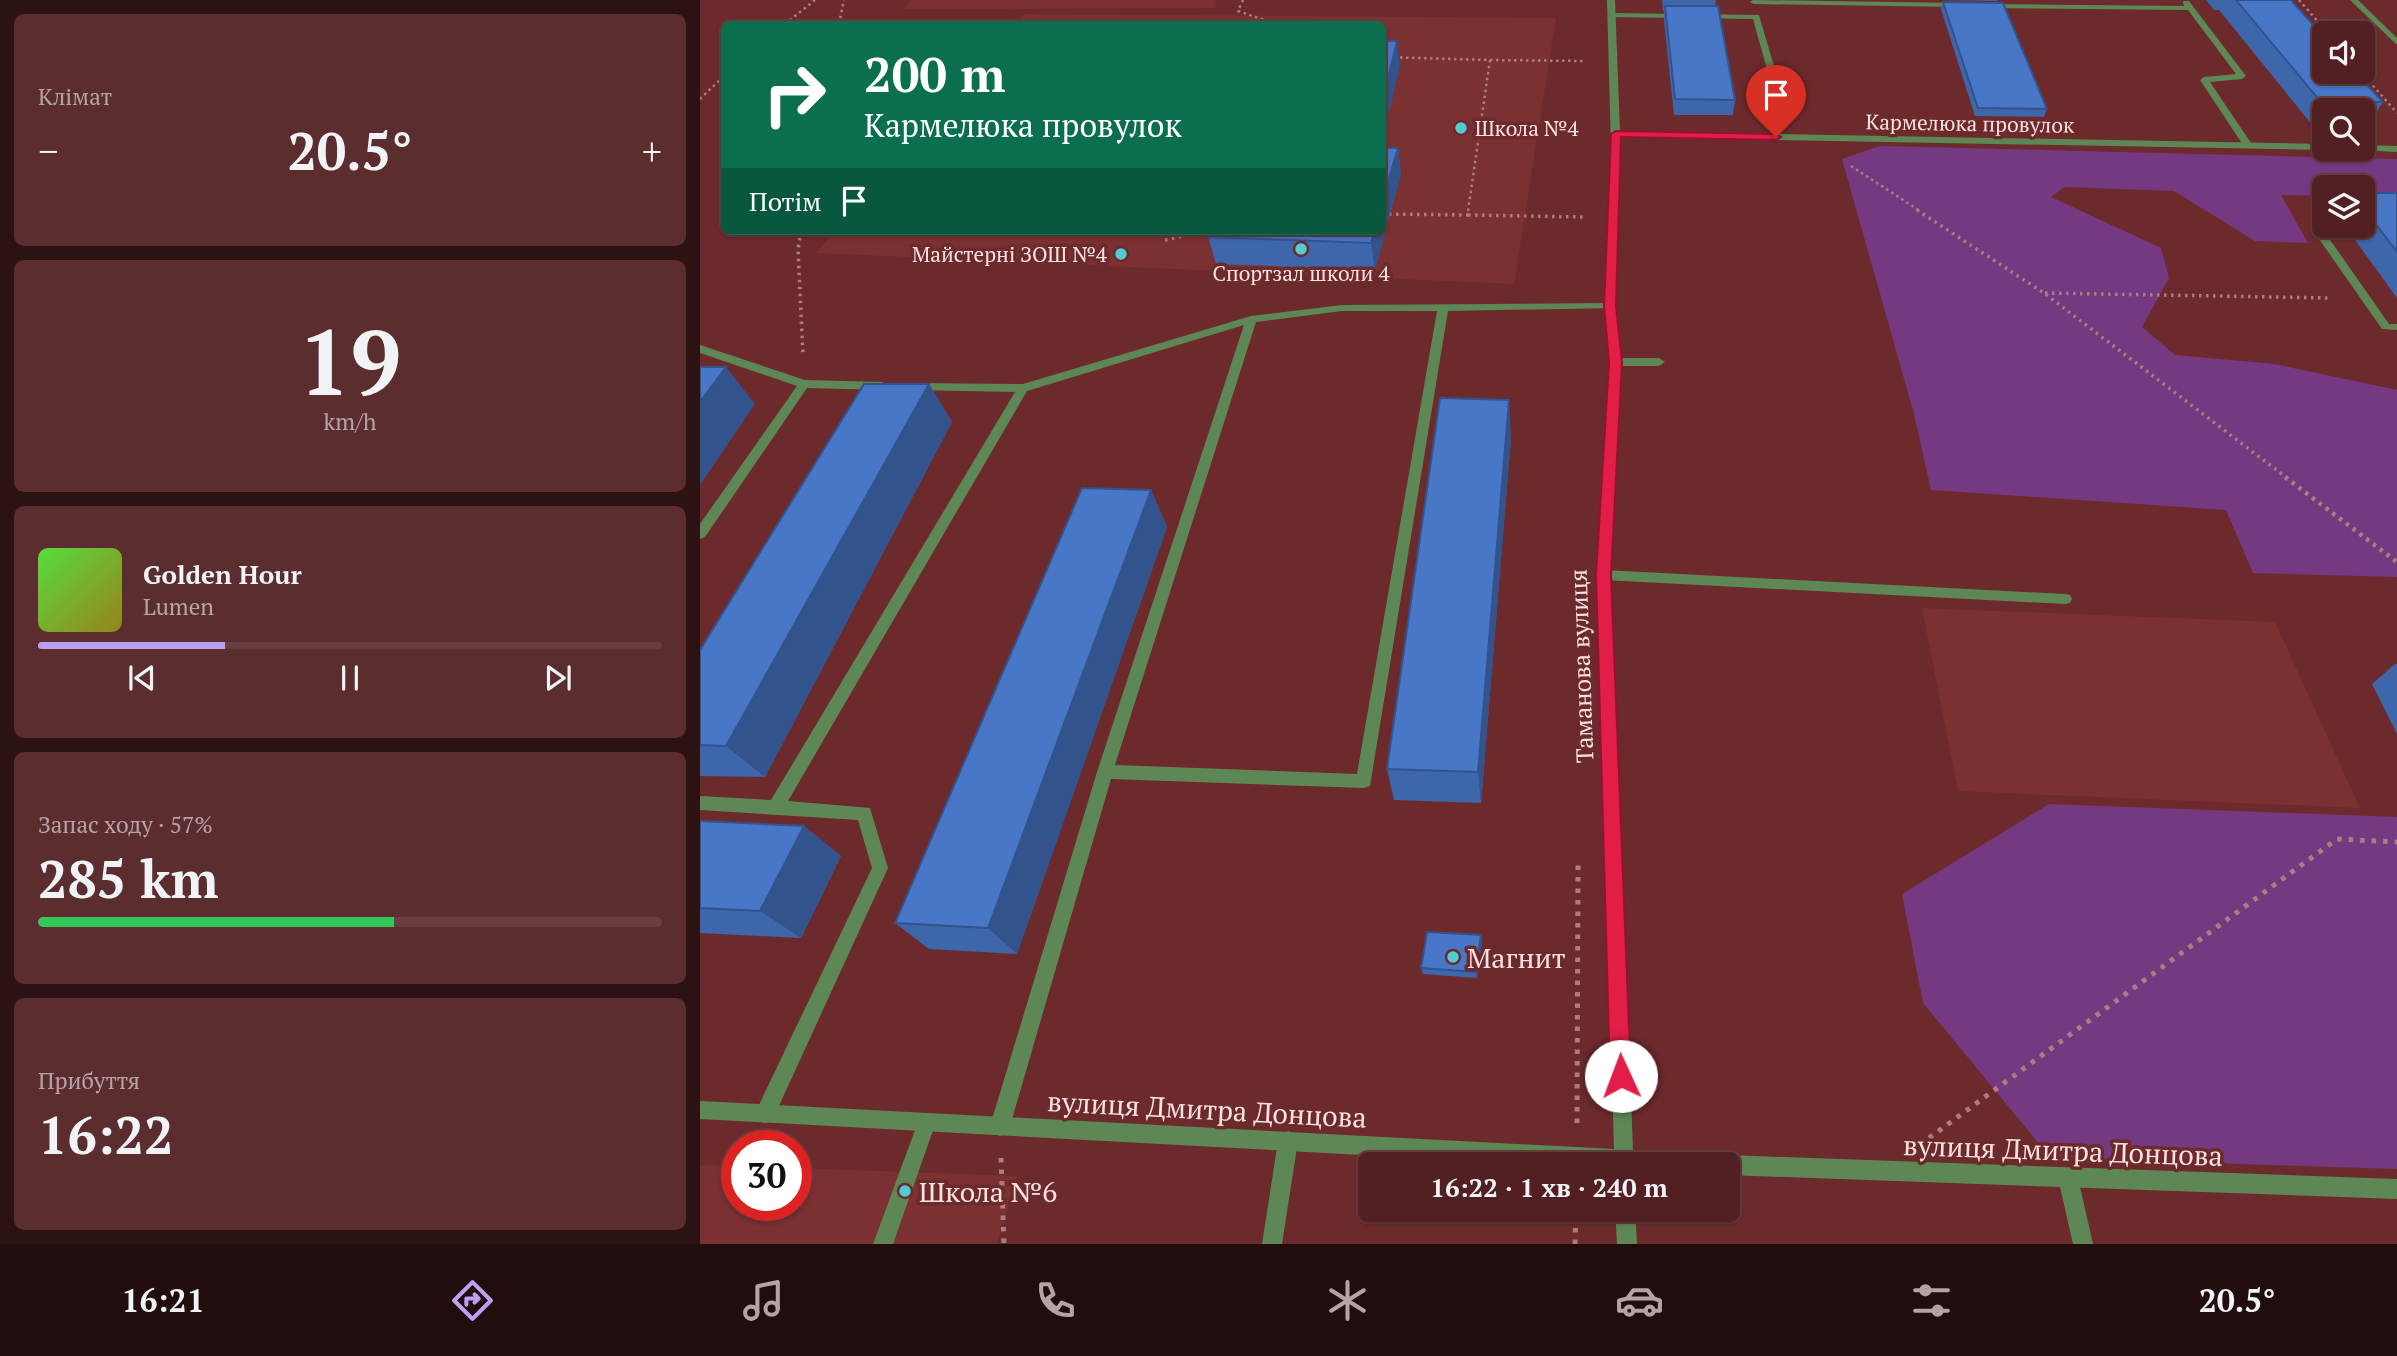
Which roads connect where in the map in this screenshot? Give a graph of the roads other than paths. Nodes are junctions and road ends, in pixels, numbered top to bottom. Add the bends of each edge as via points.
1 (2184, 0) edge
2 (2354, 0) edge
3 (1754, 1) edge
4 (1609, 5) edge
5 (2190, 8) junction
6 (1756, 17) junction
7 (2397, 43) edge
8 (1772, 73) dead end
9 (1616, 134) junction
10 (2248, 146) junction
11 (2312, 147) edge
12 (2375, 148) edge
13 (2397, 149) edge
14 (2324, 238) edge
15 (1610, 306) junction
16 (1443, 309) junction
17 (1251, 319) junction
18 (2397, 327) edge
19 (700, 349) edge
20 (1615, 362) junction
21 (1659, 362) dead end
22 (804, 384) junction
23 (1023, 388) junction
24 (700, 534) edge
25 (1604, 575) junction
26 (2065, 599) dead end
27 (1105, 772) junction
28 (700, 803) edge
29 (776, 807) junction
30 (700, 1111) edge
31 (765, 1114) junction
32 (927, 1122) junction
33 (1000, 1126) junction
34 (1288, 1141) junction
35 (1464, 1152) edge
36 (1624, 1152) edge
37 (1740, 1165) edge
38 (2068, 1178) junction
39 (2397, 1189) edge
40 (1626, 1222) edge
41 (883, 1244) edge
42 (1272, 1244) edge
43 (1627, 1244) edge
44 (2083, 1244) edge

1 - 5 street
2 - 7 street
3 - 5 street
3 - 6 street
4 - 6 street
4 - 9 street, Таманова вулиця
5 - 10 street via 2242,76 2204,80
6 - 8 street
9 - 10 street, Кармелюка провулок
9 - 15 street, Таманова вулиця
10 - 11 street, Кармелюка провулок
12 - 13 street
14 - 18 street via 2386,327
15 - 16 street
15 - 20 street, Таманова вулиця
16 - 17 street via 1342,308
16 - 27 street via 1364,781
17 - 23 street
17 - 27 street
19 - 22 street
20 - 21 street
20 - 25 street, Таманова вулиця
22 - 23 street
22 - 24 street
23 - 29 street
25 - 26 street
25 - 36 street, Таманова вулиця
27 - 33 street
28 - 29 street
29 - 31 street via 864,813 880,868
30 - 31 street, вулиця Дмитра Донцова
31 - 32 street, вулиця Дмитра Донцова
32 - 33 street, вулиця Дмитра Донцова
32 - 41 street
33 - 34 street, вулиця Дмитра Донцова
34 - 35 street, вулиця Дмитра Донцова
34 - 42 street
37 - 38 street, вулиця Дмитра Донцова
38 - 39 street, вулиця Дмитра Донцова
38 - 44 street
40 - 43 street

